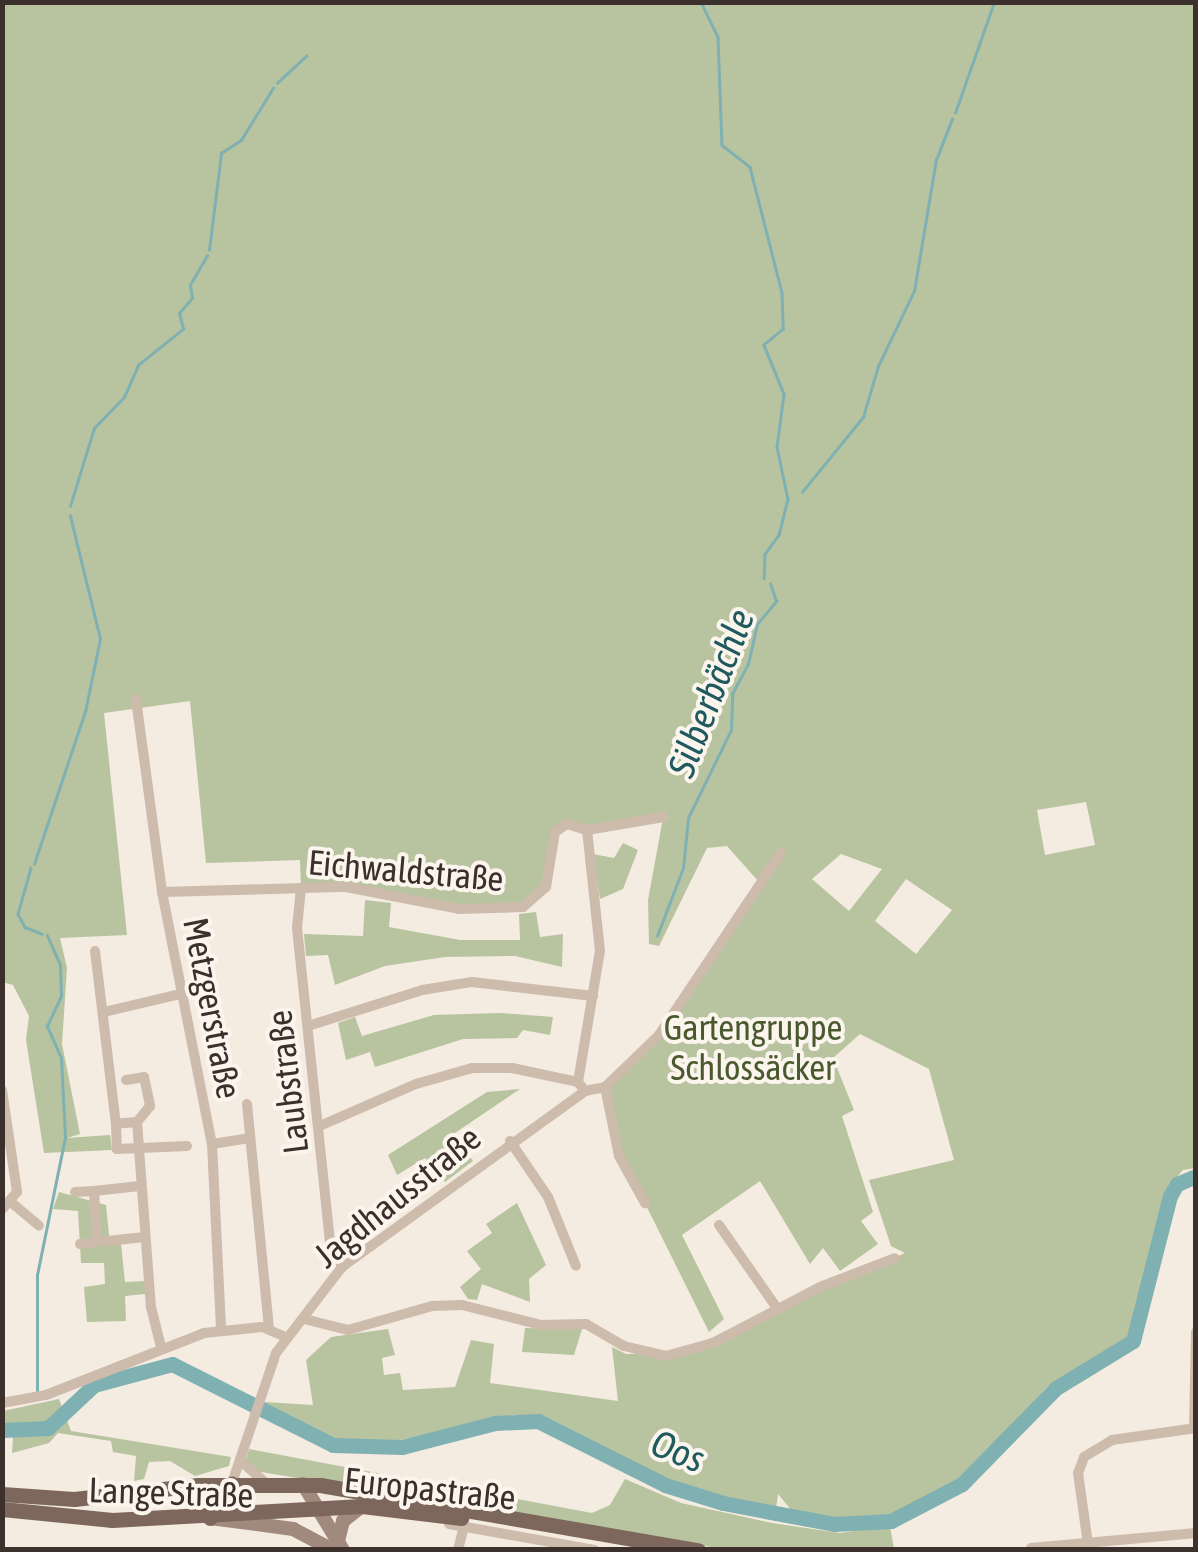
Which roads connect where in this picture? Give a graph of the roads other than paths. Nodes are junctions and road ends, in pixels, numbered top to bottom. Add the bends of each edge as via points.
1 (136, 699) dead end
2 (664, 817) dead end
3 (587, 830) junction
4 (780, 852) dead end
5 (301, 888) junction
6 (162, 892) junction
7 (96, 951) dead end
8 (182, 994) junction
9 (593, 996) junction
10 (104, 1012) junction
11 (308, 1026) junction
12 (126, 1080) dead end
13 (582, 1086) junction
14 (606, 1087) junction
15 (2, 1090) edge
16 (247, 1104) dead end
17 (137, 1122) junction
18 (116, 1124) junction
19 (322, 1126) junction
20 (248, 1138) junction
21 (510, 1140) junction
22 (212, 1144) junction
23 (187, 1146) dead end
24 (138, 1149) junction
25 (8, 1165) edge
26 (140, 1186) junction
27 (94, 1191) junction
28 (74, 1192) dead end
29 (646, 1203) dead end
30 (7, 1206) edge
31 (719, 1225) dead end
32 (39, 1226) dead end
33 (145, 1237) junction
34 (97, 1242) junction
35 (80, 1244) dead end
36 (895, 1258) dead end
37 (576, 1266) dead end
38 (342, 1267) junction
39 (777, 1308) junction
40 (304, 1319) junction
41 (221, 1330) junction
42 (269, 1330) junction
43 (1196, 1332) edge
44 (285, 1337) junction
45 (162, 1347) junction
46 (2, 1404) edge
47 (1195, 1428) edge
48 (240, 1460) junction
49 (232, 1483) junction
50 (213, 1484) junction
51 (267, 1484) junction
52 (302, 1484) junction
53 (188, 1486) junction
54 (2, 1494) edge
55 (362, 1506) junction
56 (322, 1507) junction
57 (380, 1507) junction
58 (2, 1509) edge
59 (217, 1512) junction
60 (180, 1518) junction
61 (464, 1526) junction
62 (1196, 1534) edge
63 (1088, 1544) junction
64 (560, 1546) edge
65 (338, 1547) edge
66 (1031, 1548) edge
67 (458, 1550) edge
68 (595, 1550) edge
69 (642, 1550) edge
70 (698, 1550) edge

1 - 6 street, Metzgerstraße
2 - 3 street
3 - 5 street, Eichwaldstraße via 567,824 555,832 546,887 523,906 459,908 346,887
3 - 9 street via 600,951
4 - 14 street via 659,1036
5 - 6 street, Eichwaldstraße
5 - 11 street, Laubstraße via 297,928
6 - 8 street, Metzgerstraße
7 - 10 street
8 - 10 street
8 - 22 street, Metzgerstraße
9 - 11 street via 472,982 422,990
9 - 13 street
10 - 18 street
11 - 19 street, Laubstraße
12 - 17 street via 144,1077 150,1106
13 - 14 street, Jagdhausstraße
13 - 19 street via 512,1068 472,1068
13 - 21 street, Jagdhausstraße
14 - 29 street via 619,1156
15 - 25 street
16 - 20 street
17 - 18 street
17 - 24 street
18 - 24 street via 117,1149
19 - 38 street, Laubstraße via 330,1240
20 - 22 street
20 - 42 street
21 - 37 street via 548,1196
21 - 38 street, Jagdhausstraße
22 - 41 street, Metzgerstraße
23 - 24 street
24 - 26 street
25 - 30 street
26 - 27 street
26 - 33 street
27 - 28 street
27 - 34 street
30 - 32 street
31 - 39 street
33 - 34 street
33 - 45 street
34 - 35 street
36 - 39 street
38 - 40 street, Jagdhausstraße
39 - 40 street via 713,1343 666,1356 624,1346 586,1324 541,1324 461,1305 432,1306 348,1330
40 - 44 street, Jagdhausstraße
41 - 42 street
41 - 45 street
42 - 44 street
43 - 47 street
44 - 48 street, Jagdhausstraße
45 - 46 street via 46,1395
47 - 63 street via 1112,1440 1084,1456 1078,1473
48 - 49 street, Jagdhausstraße
48 - 51 street, Lange Straße
49 - 50 main road, Lange Straße
49 - 51 main road, Lange Straße
49 - 59 main road
50 - 53 main road, Lange Straße
50 - 59 main road
51 - 52 main road, Lange Straße
52 - 56 street, Lange Straße
52 - 70 main road, Europastraße
53 - 54 main road, Lange Straße via 74,1499
53 - 60 main road via 173,1500
55 - 56 main road, Europastraße
55 - 57 main road, Europastraße
55 - 65 street via 343,1521
56 - 59 main road, Europastraße
56 - 65 street, Lange Straße
57 - 61 street
57 - 69 main road, Europastraße
58 - 60 main road, Lange Straße via 72,1518
59 - 60 main road, Lange Straße
59 - 65 street, Lange Straße via 293,1528
61 - 64 street
61 - 67 street
62 - 63 street
63 - 66 street
64 - 68 street

